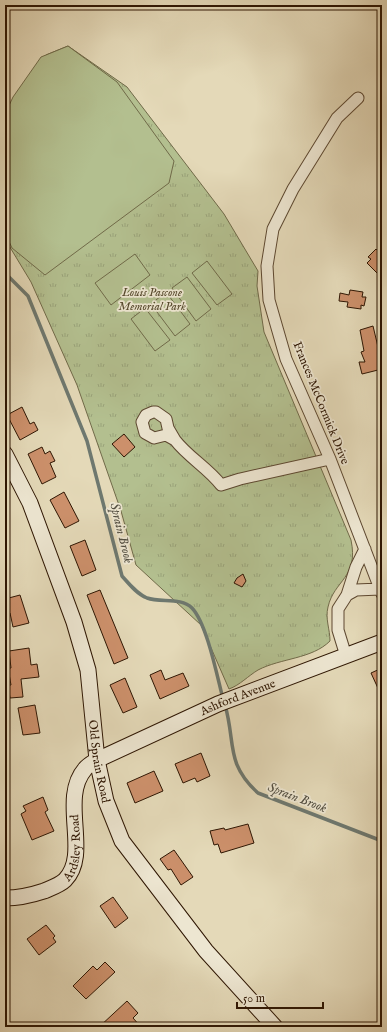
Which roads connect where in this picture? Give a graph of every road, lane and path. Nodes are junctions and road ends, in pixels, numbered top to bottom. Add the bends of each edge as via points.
1 (358, 98) dead end
2 (175, 440) dead end
3 (5, 454) edge
4 (330, 459) junction
5 (365, 549) junction
6 (381, 592) edge
7 (347, 594) junction
8 (382, 642) edge
9 (346, 656) junction
10 (97, 760) junction
11 (5, 898) edge
12 (275, 1027) edge

1 - 4 street, Frances McCormick Drive via 337,118 293,189 273,229 267,266 269,300 286,359
2 - 4 street via 221,485
3 - 10 street, Old Sprain Road via 30,503 74,622 88,670
4 - 5 street, Frances McCormick Drive
5 - 6 street, Frances McCormick Drive
5 - 7 street
6 - 7 street via 356,590
7 - 9 street via 338,609 337,621
8 - 9 street, Ashford Avenue
9 - 10 street, Ashford Avenue via 218,704
10 - 11 street, Ardsley Road via 85,768 77,783 73,805 75,852 72,869 65,880 39,892
10 - 12 street, Old Sprain Road via 106,801 122,841 206,951

